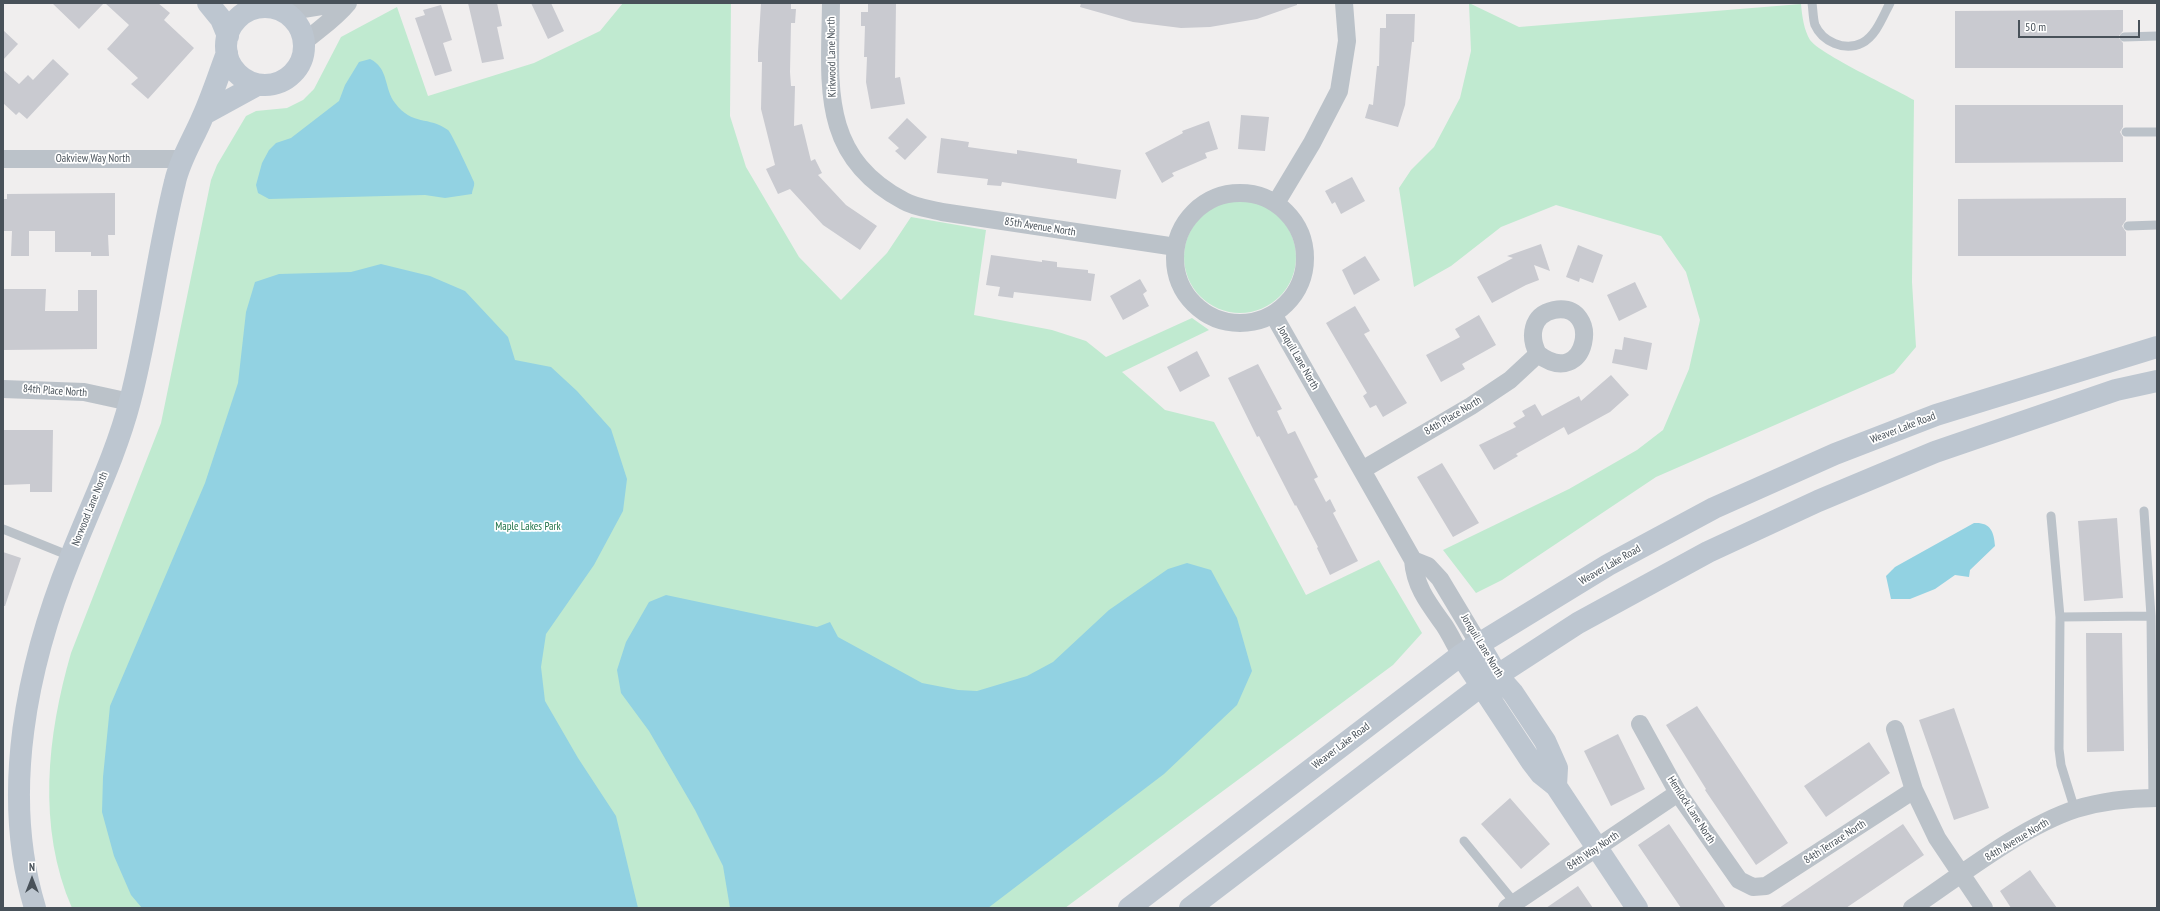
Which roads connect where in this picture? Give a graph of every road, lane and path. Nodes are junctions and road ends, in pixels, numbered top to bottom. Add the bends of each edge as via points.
1 (208, 3) edge
2 (348, 3) edge
3 (831, 3) edge
4 (1344, 3) edge
5 (1812, 3) edge
6 (1890, 3) edge
7 (250, 6) edge
8 (283, 12) junction
9 (2157, 36) edge
10 (2124, 37) dead end
11 (304, 42) junction
12 (228, 45) junction
13 (257, 85) junction
14 (204, 114) junction
15 (2126, 132) dead end
16 (2157, 132) edge
17 (3, 159) edge
18 (183, 159) junction
19 (905, 202) joint
20 (1276, 203) junction
21 (2157, 225) edge
22 (2128, 226) dead end
23 (1176, 248) junction
24 (1273, 314) junction
25 (2157, 347) edge
26 (1538, 354) dead end
27 (2157, 381) edge
28 (3, 389) edge
29 (130, 402) junction
30 (1362, 470) junction
31 (2144, 511) dead end
32 (2051, 516) dead end
33 (3, 529) edge
34 (70, 556) junction
35 (1413, 560) junction
36 (2151, 616) junction
37 (2060, 618) junction
38 (1470, 649) junction
39 (1489, 680) junction
40 (1640, 724) dead end
41 (1895, 729) dead end
42 (1914, 790) junction
43 (1678, 793) junction
44 (2155, 798) edge
45 (2075, 810) junction
46 (1464, 841) dead end
47 (1596, 848) junction
48 (1962, 874) junction
49 (1753, 888) joint
50 (1513, 906) edge
51 (35, 908) edge
52 (1129, 908) edge
53 (1190, 908) edge
54 (1637, 908) edge
55 (1912, 908) edge
56 (1984, 908) edge

1 - 12 main road via 221,19
2 - 8 street via 326,4
2 - 11 street via 336,18
3 - 19 street, Kirkwood Lane North via 830,81 835,119 852,158 884,189
4 - 20 street via 1347,41 1338,91 1312,143
5 - 6 lane via 1815,24 1824,39 1838,45 1851,46 1862,43 1873,34
7 - 8 main road
7 - 12 main road via 230,29
8 - 11 main road via 297,24
9 - 10 lane
11 - 13 main road via 302,60 292,75 275,84
12 - 13 main road via 229,63 241,77
12 - 14 main road, Norwood Lane North
13 - 14 main road
14 - 18 main road, Norwood Lane North
15 - 16 lane
17 - 18 street, Oakview Way North
18 - 29 main road, Norwood Lane North via 175,180
19 - 23 street, 85th Avenue North via 962,215
20 - 23 street via 1256,194 1234,193 1214,198 1196,210 1182,227
20 - 24 street, Jonquil Lane North via 1292,218 1303,237 1306,259 1302,281 1290,300
21 - 22 lane
23 - 24 street via 1175,265 1182,287 1188,297 1213,317 1243,323
24 - 30 street, Jonquil Lane North
25 - 38 main road, Weaver Lake Road via 1936,415 1828,457 1708,511 1608,565
26 - 30 street, 84th Place North via 1510,380 1471,406
27 - 39 main road via 2116,390 1935,452 1818,501 1708,552 1578,623
28 - 29 street, 84th Place North via 84,392
29 - 34 main road, Norwood Lane North via 97,494
30 - 35 street, Jonquil Lane North
31 - 36 lane
32 - 37 lane
33 - 34 lane
34 - 51 main road, Norwood Lane North via 38,647 20,724 16,760 16,832
35 - 38 street, Jonquil Lane North via 1414,574 1421,593 1445,627
35 - 38 street, Jonquil Lane North via 1428,566 1440,579
36 - 37 lane
36 - 44 lane
37 - 45 lane via 2059,749 2061,765
38 - 39 main road, Jonquil Lane North
38 - 52 main road, Weaver Lake Road
39 - 47 main road, Jonquil Lane North via 1541,774 1556,786
39 - 53 main road
40 - 43 street, Hemlock Lane North
41 - 42 street
42 - 48 street via 1937,838
42 - 49 street, 84th Terrace North via 1766,886
43 - 47 street, 84th Way North
43 - 49 street, Hemlock Lane North via 1739,880
44 - 45 street, 84th Avenue North via 2118,800
45 - 48 street, 84th Avenue North via 2032,829
46 - 50 lane
47 - 50 street, 84th Way North
47 - 54 main road, Jonquil Lane North
48 - 55 street, 84th Avenue North
48 - 56 street

